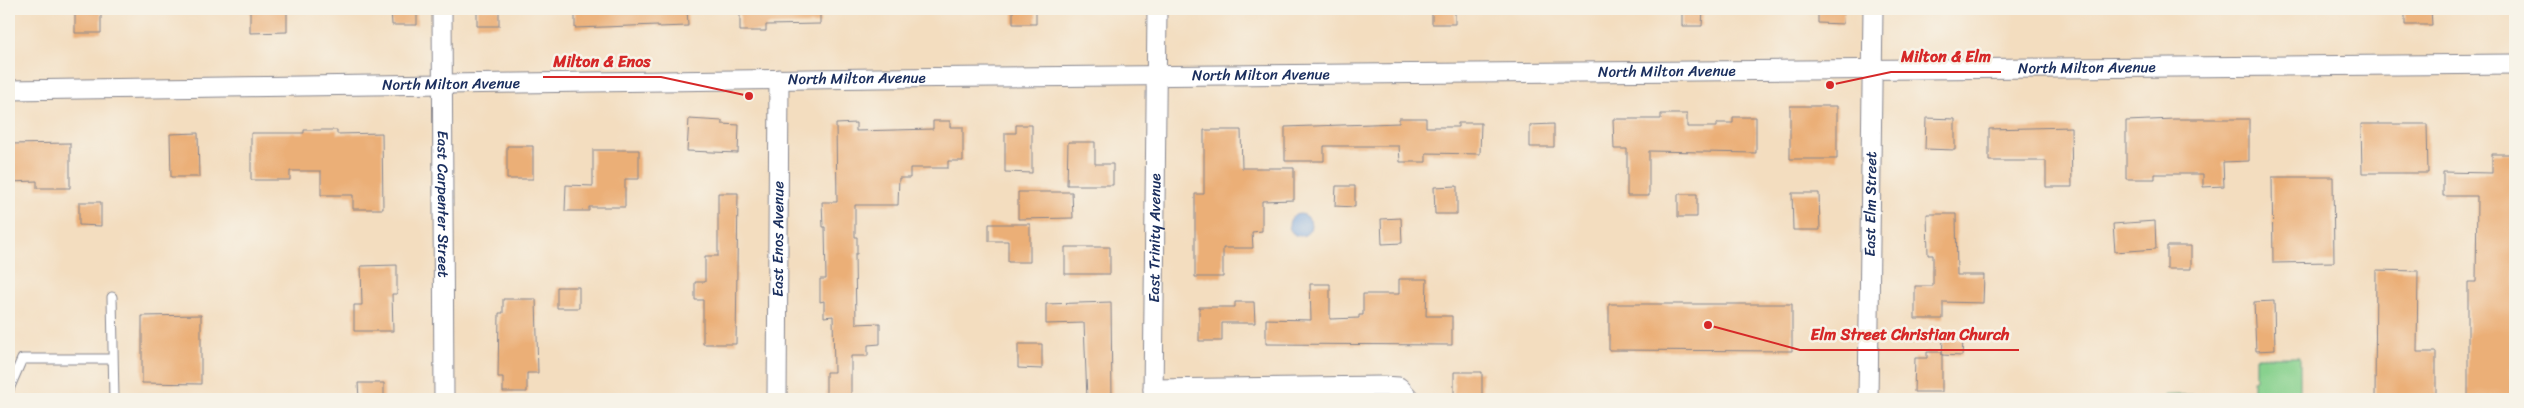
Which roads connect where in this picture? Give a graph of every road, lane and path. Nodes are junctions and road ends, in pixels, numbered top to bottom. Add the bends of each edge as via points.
1 (442, 9) edge
2 (1157, 9) edge
3 (1872, 9) edge
4 (2515, 64) edge
5 (1872, 69) junction
6 (1156, 75) junction
7 (779, 79) junction
8 (442, 83) junction
9 (9, 90) edge
10 (112, 298) dead end
11 (113, 359) junction
12 (9, 390) edge
13 (1153, 394) edge
14 (114, 399) edge
15 (444, 399) edge
16 (777, 399) edge
17 (1410, 399) edge
18 (1868, 399) edge

1 - 8 street, East Carpenter Street
2 - 6 street
3 - 5 street, East Elm Street
4 - 5 street, North Milton Avenue
5 - 6 street, North Milton Avenue
5 - 18 street, East Elm Street
6 - 7 street, North Milton Avenue
6 - 13 street, East Trinity Avenue
7 - 8 street, North Milton Avenue
7 - 16 street, East Enos Avenue
8 - 9 street, North Milton Avenue
8 - 15 street, East Carpenter Street
10 - 11 lane
11 - 12 lane via 22,359
11 - 14 lane
13 - 17 street via 1383,386 1399,388

